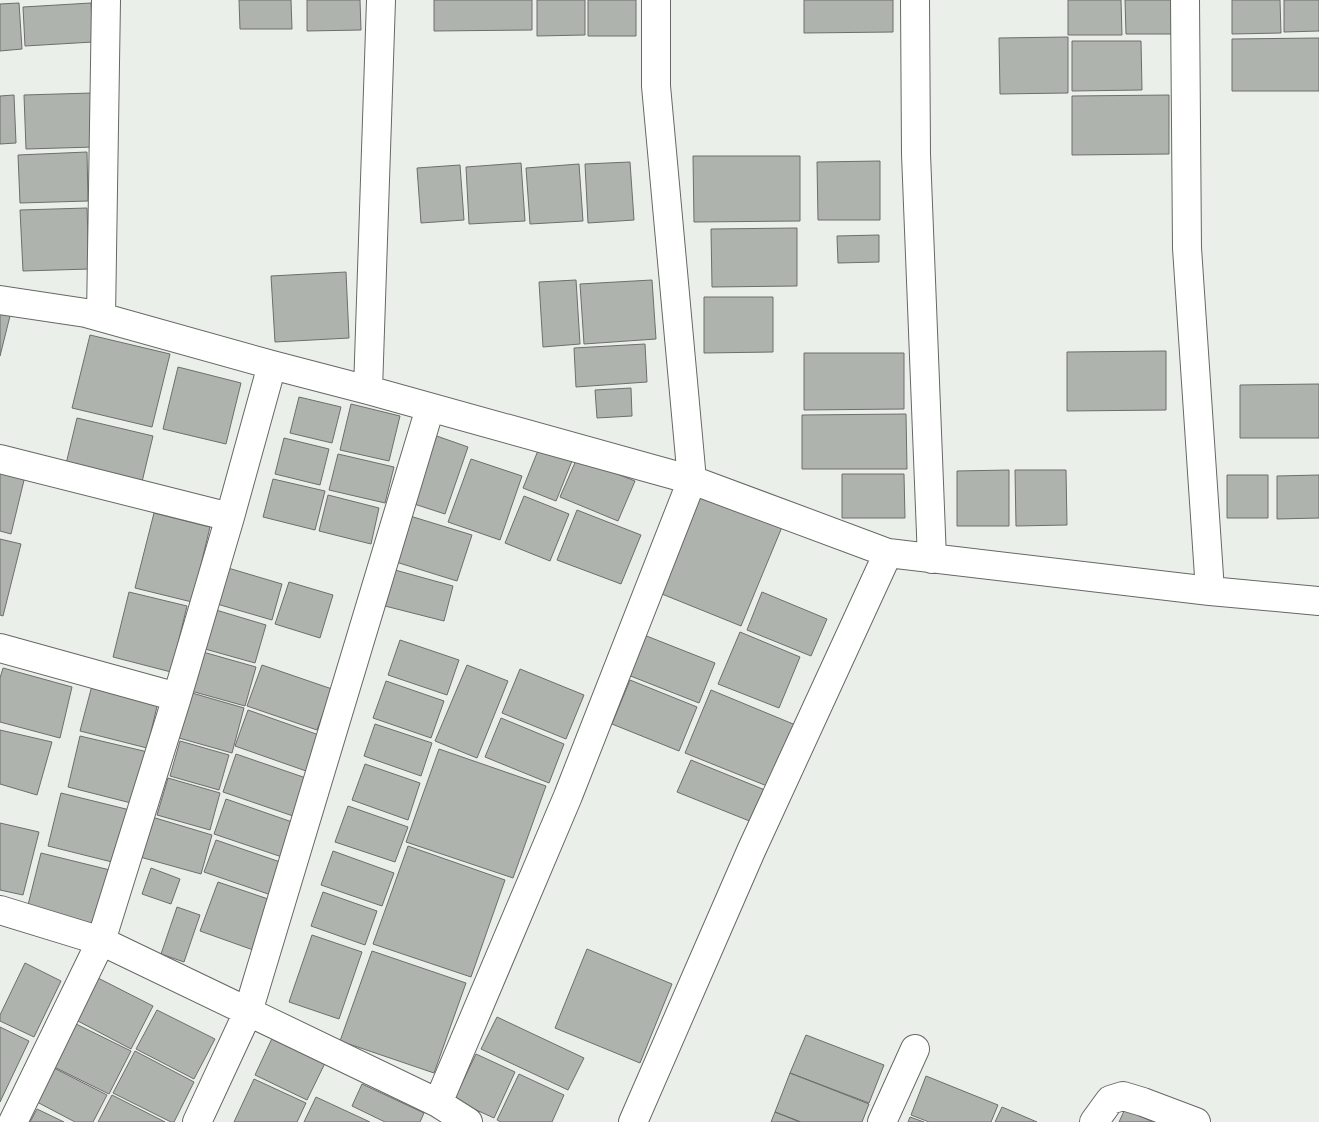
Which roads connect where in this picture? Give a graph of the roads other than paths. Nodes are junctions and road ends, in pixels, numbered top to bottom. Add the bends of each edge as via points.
1 (106, 0) edge
2 (382, 0) edge
3 (656, 0) edge
4 (915, 0) edge
5 (1185, 0) edge
6 (0, 300) edge
7 (101, 317) junction
8 (272, 365) junction
9 (368, 390) junction
10 (430, 408) junction
11 (0, 459) edge
12 (692, 480) junction
13 (230, 517) junction
14 (888, 553) junction
15 (932, 559) junction
16 (1210, 591) junction
17 (1319, 600) edge
18 (0, 648) edge
19 (177, 697) junction
20 (0, 910) edge
21 (101, 941) junction
22 (248, 1012) junction
23 (915, 1049) dead end
24 (438, 1103) junction
25 (13, 1122) edge
26 (197, 1122) edge
27 (468, 1122) edge
28 (632, 1122) edge
29 (882, 1122) edge
30 (1094, 1122) edge
31 (1196, 1122) edge

1 - 7 street
2 - 9 street
3 - 12 street via 656,86
4 - 15 street via 916,154
5 - 16 street via 1187,248
6 - 7 street
7 - 8 street
8 - 9 street
8 - 13 street
9 - 10 street
10 - 12 street
10 - 22 street
11 - 13 street
12 - 14 street
12 - 24 street via 568,796
13 - 19 street
14 - 15 street
14 - 28 street via 751,851
15 - 16 street
16 - 17 street
18 - 19 street
19 - 21 street
20 - 21 street
21 - 22 street
21 - 25 street
22 - 24 street
22 - 26 street
23 - 29 street
24 - 27 street
30 - 31 street via 1110,1100 1123,1096

